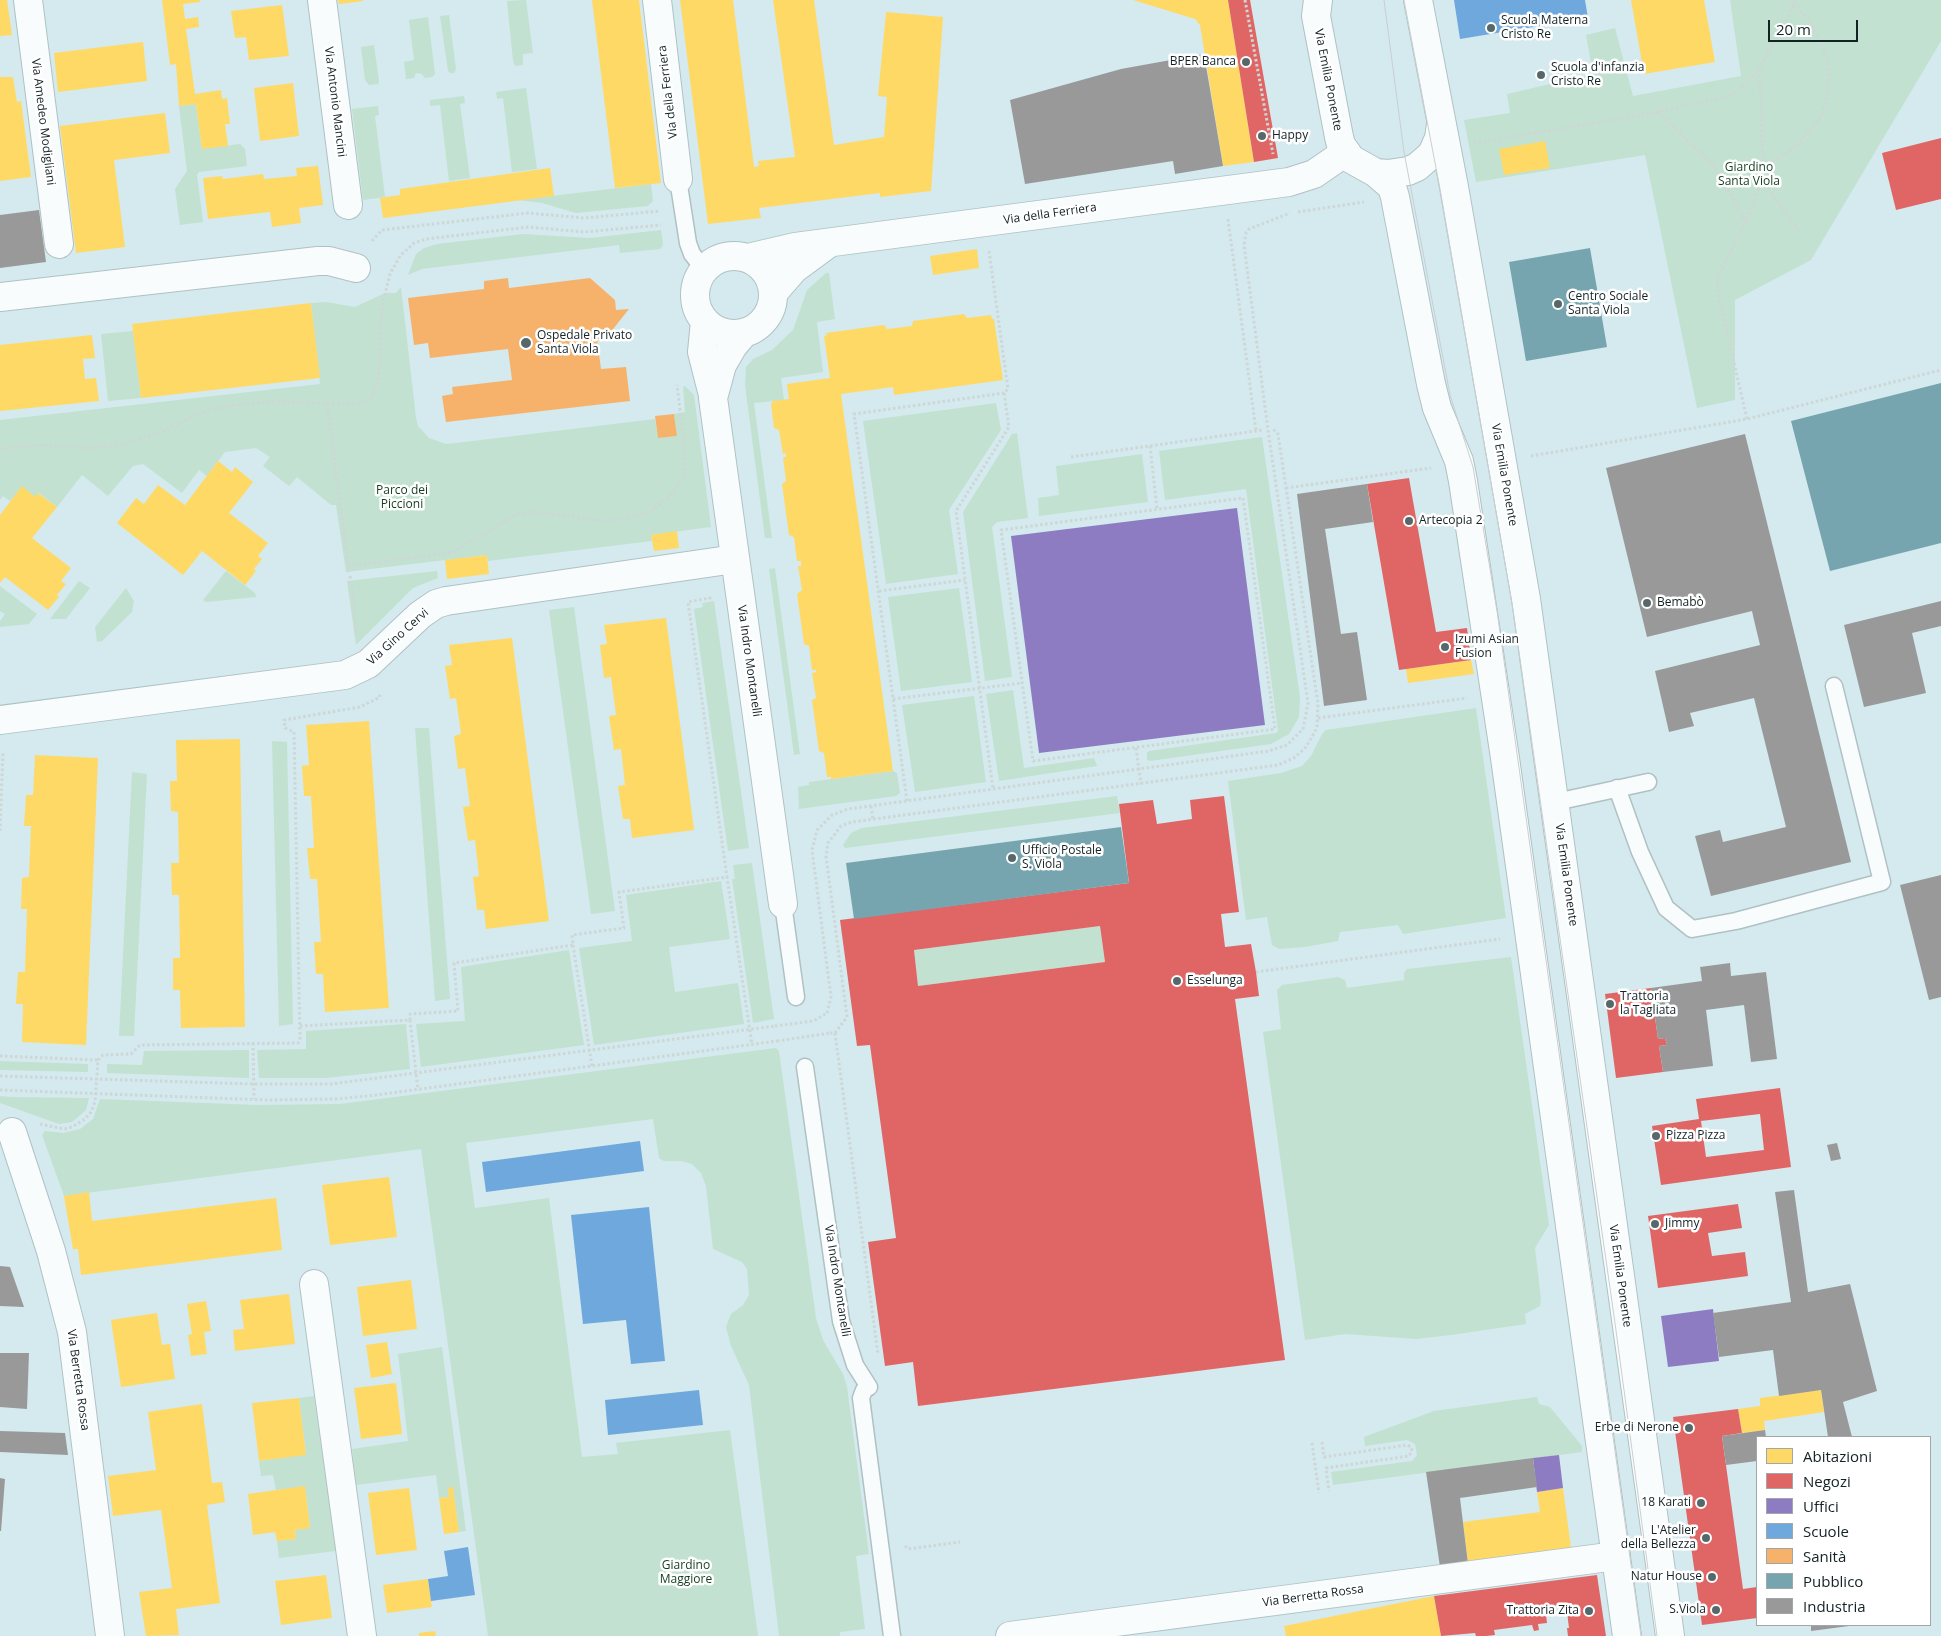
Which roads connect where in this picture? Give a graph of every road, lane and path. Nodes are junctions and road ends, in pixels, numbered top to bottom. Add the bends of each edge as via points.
1 (28, 0) edge
2 (322, 0) edge
3 (657, 0) edge
4 (1245, 0) edge
5 (1318, 0) edge
6 (1418, 0) edge
7 (1791, 0) edge
8 (1796, 2) edge
9 (1758, 71) junction
10 (1658, 112) junction
11 (1441, 117) junction
12 (1468, 143) dead end
13 (1346, 152) junction
14 (1274, 159) dead end
15 (1763, 167) junction
16 (1376, 173) junction
17 (678, 179) joint
18 (1762, 180) junction
19 (1370, 201) dead end
20 (348, 205) dead end
21 (668, 210) dead end
22 (1226, 211) dead end
23 (1746, 221) junction
24 (669, 224) dead end
25 (1799, 231) dead end
26 (372, 242) dead end
27 (829, 243) junction
28 (59, 244) dead end
29 (989, 250) dead end
30 (748, 258) junction
31 (356, 268) dead end
32 (704, 269) junction
33 (774, 292) junction
34 (0, 298) edge
35 (705, 321) junction
36 (744, 333) junction
37 (1941, 370) edge
38 (677, 385) dead end
39 (1004, 393) junction
40 (714, 398) junction
41 (327, 403) junction
42 (1747, 419) junction
43 (1274, 429) dead end
44 (1263, 430) dead end
45 (1256, 431) junction
46 (1150, 446) junction
47 (0, 449) edge
48 (1071, 457) dead end
49 (1527, 457) dead end
50 (1437, 467) dead end
51 (1286, 488) junction
52 (1157, 509) junction
53 (736, 558) junction
54 (349, 566) junction
55 (965, 580) junction
56 (878, 591) junction
57 (709, 592) dead end
58 (358, 643) dead end
59 (1022, 683) junction
60 (1834, 686) dead end
61 (980, 688) junction
62 (1473, 697) dead end
63 (893, 699) junction
64 (1318, 718) junction
65 (0, 720) edge
66 (284, 720) dead end
67 (1136, 748) junction
68 (3, 751) dead end
69 (1139, 769) junction
70 (1648, 782) dead end
71 (1141, 784) junction
72 (1617, 788) junction
73 (994, 790) junction
74 (907, 801) junction
75 (1556, 802) junction
76 (871, 806) junction
77 (873, 820) junction
78 (0, 831) edge
79 (727, 877) junction
80 (783, 904) joint
81 (1508, 938) dead end
82 (573, 945) junction
83 (1256, 972) dead end
84 (796, 997) dead end
85 (410, 1020) junction
86 (300, 1026) junction
87 (749, 1030) junction
88 (835, 1033) junction
89 (253, 1043) junction
90 (752, 1045) junction
91 (590, 1051) junction
92 (0, 1056) edge
93 (98, 1060) junction
94 (592, 1066) junction
95 (805, 1066) dead end
96 (416, 1074) junction
97 (0, 1076) edge
98 (97, 1079) junction
99 (254, 1084) junction
100 (0, 1090) edge
101 (418, 1090) junction
102 (96, 1094) junction
103 (254, 1099) junction
104 (37, 1122) dead end
105 (12, 1132) dead end
106 (314, 1284) dead end
107 (878, 1355) dead end
108 (1322, 1442) dead end
109 (1312, 1443) dead end
110 (1329, 1491) dead end
111 (1319, 1492) dead end
112 (903, 1537) dead end
113 (960, 1542) dead end
114 (1616, 1556) junction
115 (110, 1636) edge
116 (362, 1636) edge
117 (892, 1636) edge
118 (1010, 1636) edge
119 (1627, 1636) edge
120 (1670, 1636) edge

1 - 28 street, Via Amedeo Modigliani
2 - 20 street, Via Antonio Mancini
3 - 17 street, Via della Ferriera
4 - 14 path
5 - 13 street, Via Emilia Ponente via 1316,16 1338,137
6 - 11 street, Via Emilia Ponente
7 - 8 path
8 - 9 path
8 - 15 path via 1809,20 1827,60 1830,80 1827,99 1821,116 1805,136 1792,149
9 - 10 path via 1730,96
9 - 15 path
10 - 12 path
10 - 23 path via 1714,164
11 - 16 street, Via Emilia Ponente via 1436,147 1426,160 1400,174
11 - 75 street, Via Emilia Ponente via 1526,598
13 - 16 street, Via Emilia Ponente via 1359,165
13 - 27 street, Via della Ferriera via 1314,174 1290,182
15 - 18 path
16 - 114 street, Via Emilia Ponente via 1388,182 1396,197 1431,384 1463,481 1508,777
17 - 32 lane, Via della Ferriera via 688,243
18 - 23 path
18 - 25 path
19 - 69 path via 1292,213 1255,226 1245,238 1268,430 1308,703 1306,721 1298,735 1279,749
21 - 26 path via 584,218 528,213 382,230
22 - 45 path
23 - 42 path via 1718,278 1717,289
24 - 41 path via 584,232 528,226 426,239 414,244 400,256 387,284 382,306 376,391 360,404
27 - 30 street, Via della Ferriera via 782,249
27 - 33 street via 794,269
29 - 39 path via 1008,389
30 - 32 street, Via della Ferriera via 724,256
30 - 33 street via 767,272
31 - 34 street via 318,261
32 - 35 street via 695,295 699,313
33 - 36 street via 766,318
35 - 36 street via 723,332
35 - 40 street via 702,352
36 - 40 street, Via Indro Montanelli via 722,365
37 - 42 path
38 - 54 path via 685,451 684,477 674,493 650,511 605,521 533,512 516,514 453,552
39 - 55 path via 1009,428 956,511
39 - 56 path via 854,414
40 - 53 street, Via Indro Montanelli
41 - 47 path via 273,402 221,407 154,435 118,445 90,448 43,445
41 - 54 path
42 - 49 path
43 - 51 path via 1278,434
44 - 45 path
45 - 46 path
46 - 48 path
46 - 52 path
50 - 51 path
51 - 64 path
52 - 59 path via 1001,530
52 - 67 path via 1243,498 1275,729
53 - 65 street, Via Gino Cervi via 446,601 420,615 368,664 345,675
53 - 80 street, Via Indro Montanelli
54 - 58 path
55 - 56 path
55 - 61 path
56 - 63 path
57 - 79 path via 710,598 688,602
59 - 61 path
59 - 67 path via 1033,761
60 - 72 lane via 1882,882 1736,921 1692,928 1666,908 1640,852
61 - 63 path
61 - 73 path
62 - 64 path
63 - 74 path
64 - 71 path via 1317,728 1306,747 1287,763
66 - 86 path via 285,728 294,732
67 - 69 path
68 - 78 path
69 - 71 path
69 - 73 path
70 - 72 lane
71 - 77 path
72 - 75 lane
73 - 74 path
74 - 76 path
75 - 120 street, Via Emilia Ponente
76 - 77 path
76 - 87 path, bridge via 832,815 814,836 813,857 831,998 827,1013 812,1022
77 - 88 path via 841,826 830,838 826,849 847,1017
79 - 82 path via 619,892 624,928 572,935
79 - 87 path
80 - 84 lane, Via Indro Montanelli
81 - 83 path
82 - 85 path via 454,963 458,1011 410,1014
82 - 91 path
85 - 86 path
85 - 96 path
86 - 89 path via 298,1043
87 - 90 path
87 - 91 path
88 - 90 path, bridge
88 - 107 path
89 - 93 path via 140,1045 131,1054 103,1055
89 - 99 path
90 - 94 path
91 - 94 path
91 - 96 path
92 - 93 path
93 - 98 path
94 - 101 path
95 - 117 lane, Via Indro Montanelli via 841,1320 855,1365 869,1387 861,1398
96 - 99 path via 332,1084
96 - 101 path
97 - 98 path
98 - 99 path
98 - 102 path
99 - 103 path
100 - 102 path
101 - 103 path via 336,1099
102 - 103 path
102 - 104 path via 91,1112 72,1127 55,1129
105 - 115 street, Via Berretta Rossa via 51,1251 72,1332
106 - 116 street
108 - 110 path via 1324,1457 1407,1445 1412,1451 1409,1456 1326,1468
109 - 111 path
112 - 113 path via 908,1548
114 - 118 street, Via Berretta Rossa
114 - 119 street, Via Emilia Ponente

